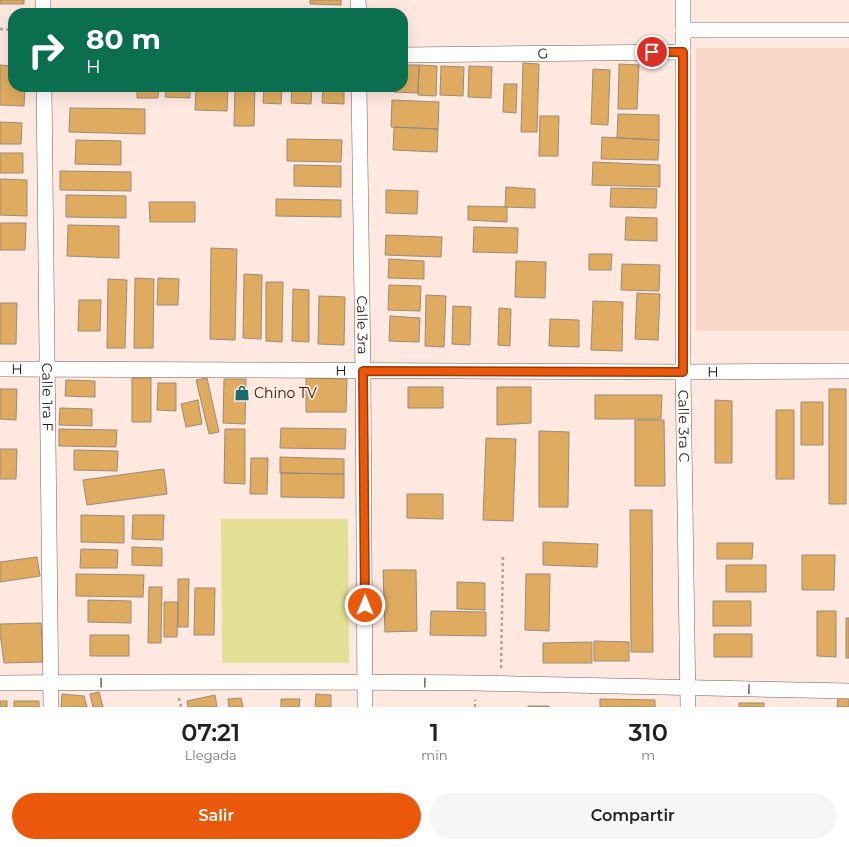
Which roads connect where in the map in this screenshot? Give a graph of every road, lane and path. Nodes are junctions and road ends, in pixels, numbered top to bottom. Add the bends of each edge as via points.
1 (683, 0) edge
2 (683, 30) junction
3 (849, 30) edge
4 (683, 52) junction
5 (408, 55) edge
6 (44, 92) edge
7 (359, 92) edge
8 (0, 369) edge
9 (47, 369) junction
10 (363, 371) junction
11 (849, 371) edge
12 (683, 372) junction
13 (503, 555) dead end
14 (0, 683) edge
15 (51, 683) junction
16 (365, 683) junction
17 (501, 684) junction
18 (688, 688) junction
19 (849, 691) edge
20 (51, 707) edge
21 (365, 707) edge
22 (688, 707) edge

1 - 2 street, Calle 3ra C
2 - 3 street
2 - 4 street, Calle 3ra C
4 - 5 street, G
4 - 12 street, Calle 3ra C
6 - 9 street, Calle 1ra F
7 - 10 street, Calle 3ra
8 - 9 street, H
9 - 10 street, H
9 - 15 street, Calle 1ra F
10 - 12 street, H
10 - 16 street, Calle 3ra
11 - 12 street, H
12 - 18 street, Calle 3ra C
13 - 17 path
14 - 15 street, I
15 - 16 street, I
15 - 20 street, Calle 1ra F
16 - 17 street, I
16 - 21 street, Calle 3ra
17 - 18 street, I
18 - 19 street, I
18 - 22 street, Calle 3ra C

